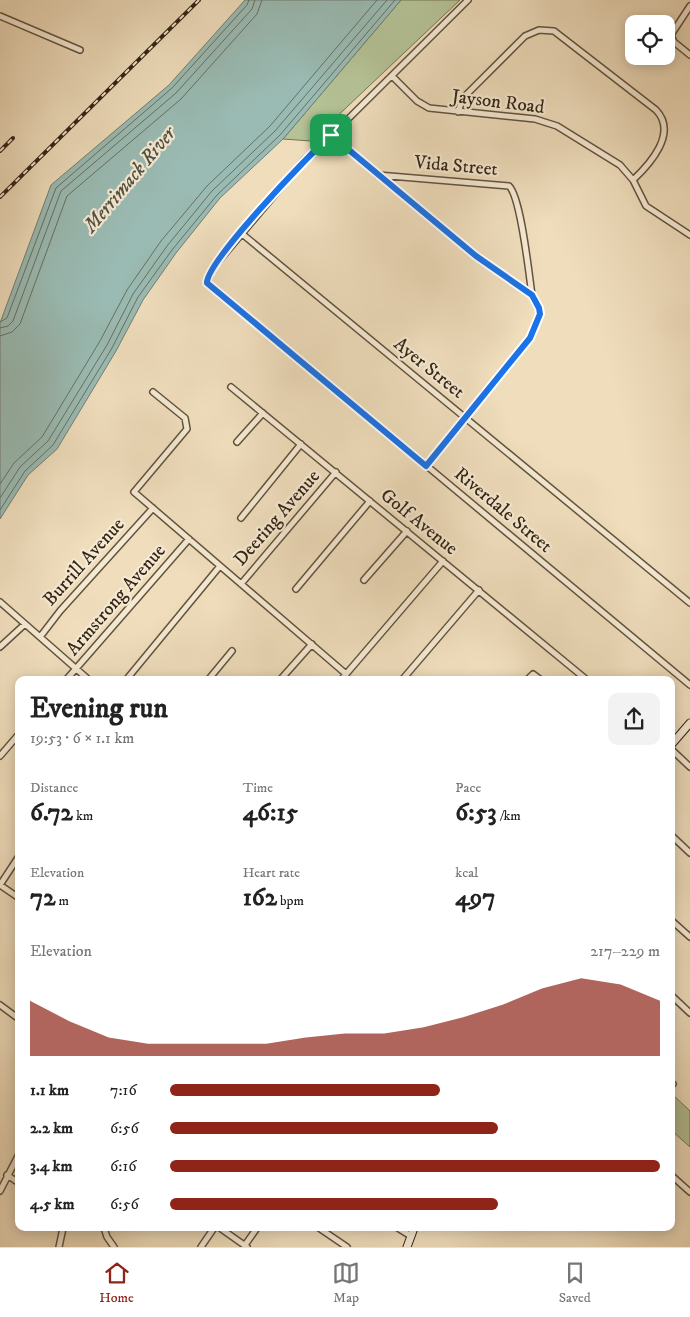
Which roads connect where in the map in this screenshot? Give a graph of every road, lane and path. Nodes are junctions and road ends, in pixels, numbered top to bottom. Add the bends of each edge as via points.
1 (468, 0) edge
2 (690, 6) edge
3 (0, 16) edge
4 (80, 50) dead end
5 (690, 55) edge
6 (392, 76) junction
7 (458, 112) junction
8 (331, 135) junction
9 (378, 175) junction
10 (632, 180) junction
11 (241, 233) junction
12 (690, 235) edge
13 (532, 295) junction
14 (231, 387) dead end
15 (154, 392) dead end
16 (263, 413) junction
17 (466, 418) junction
18 (237, 442) dead end
19 (300, 444) junction
20 (426, 466) junction
21 (336, 472) junction
22 (370, 501) junction
23 (153, 508) junction
24 (240, 518) dead end
25 (406, 531) junction
26 (189, 539) junction
27 (443, 561) junction
28 (220, 566) junction
29 (364, 580) dead end
30 (241, 584) junction
31 (296, 589) dead end
32 (478, 590) junction
33 (0, 602) edge
34 (690, 603) edge
35 (25, 624) junction
36 (40, 637) junction
37 (312, 644) junction
38 (0, 647) edge
39 (232, 651) dead end
40 (76, 668) junction
41 (346, 674) joint
42 (69, 676) edge
43 (85, 676) edge
44 (129, 676) edge
45 (211, 676) edge
46 (284, 676) edge
47 (405, 676) edge
48 (582, 676) edge
49 (690, 685) edge
50 (690, 723) edge
51 (15, 739) edge
52 (675, 740) edge
53 (675, 753) edge
54 (0, 756) edge
55 (690, 767) edge
56 (675, 840) edge
57 (690, 853) edge
58 (15, 862) edge
59 (0, 885) edge
60 (15, 895) edge
61 (675, 924) edge
62 (690, 937) edge
63 (675, 999) edge
64 (0, 1005) edge
65 (690, 1013) edge
66 (15, 1016) edge
67 (15, 1160) edge
68 (6, 1175) junction
69 (675, 1179) edge
70 (15, 1181) edge
71 (0, 1192) edge
72 (690, 1192) edge
73 (62, 1231) edge
74 (105, 1231) edge
75 (212, 1231) edge
76 (224, 1231) edge
77 (255, 1231) edge
78 (323, 1231) edge
79 (403, 1231) edge
80 (413, 1231) edge
81 (411, 1236) junction
82 (246, 1246) edge
83 (59, 1247) edge
84 (114, 1247) edge
85 (201, 1247) edge
86 (347, 1247) edge
87 (407, 1247) edge

1 - 6 street
2 - 5 street via 673,30 672,39
3 - 4 street
6 - 7 street, Jayson Road via 421,104
6 - 8 street
7 - 10 street, Jayson Road via 535,119 553,124 616,161
7 - 10 street via 463,98 523,38 539,30 554,31 661,116 665,131 661,144
8 - 9 street
8 - 11 street via 292,173
9 - 13 street via 476,256
9 - 13 street, Vida Street via 509,186 517,206
10 - 12 street, Jayson Road via 646,206
11 - 17 street, Ayer Street
11 - 20 street, Riverdale Street via 212,269 207,280 210,287
13 - 17 street via 540,312 530,338
14 - 16 street, Golf Avenue
15 - 23 street via 188,424 185,432 134,492
16 - 18 street
16 - 19 street, Golf Avenue
17 - 20 street
17 - 34 street, Ayer Street
19 - 21 street, Golf Avenue
19 - 24 street
20 - 49 street, Riverdale Street
21 - 22 street, Golf Avenue
21 - 30 street, Deering Avenue
22 - 25 street, Golf Avenue
22 - 31 street
23 - 26 street
23 - 36 street, Burrill Avenue
25 - 27 street, Golf Avenue
25 - 29 street
26 - 28 street
26 - 40 street, Armstrong Avenue
27 - 32 street, Golf Avenue
27 - 41 street
28 - 30 street
28 - 44 street
30 - 37 street
32 - 47 street
32 - 48 street, Golf Avenue
33 - 35 street
35 - 36 street
35 - 38 street
36 - 40 street
37 - 41 street
37 - 46 street
39 - 45 street
40 - 42 street, Armstrong Avenue
40 - 43 street
50 - 52 main road
51 - 54 street
53 - 55 street
56 - 57 street
58 - 59 street
59 - 60 street
61 - 62 street
63 - 65 street
64 - 66 street
67 - 68 street
68 - 70 street
68 - 71 street
69 - 72 street
73 - 83 street
74 - 84 street
75 - 85 street
76 - 82 street
77 - 82 street
78 - 86 street
79 - 81 street
80 - 81 main road
81 - 87 main road

